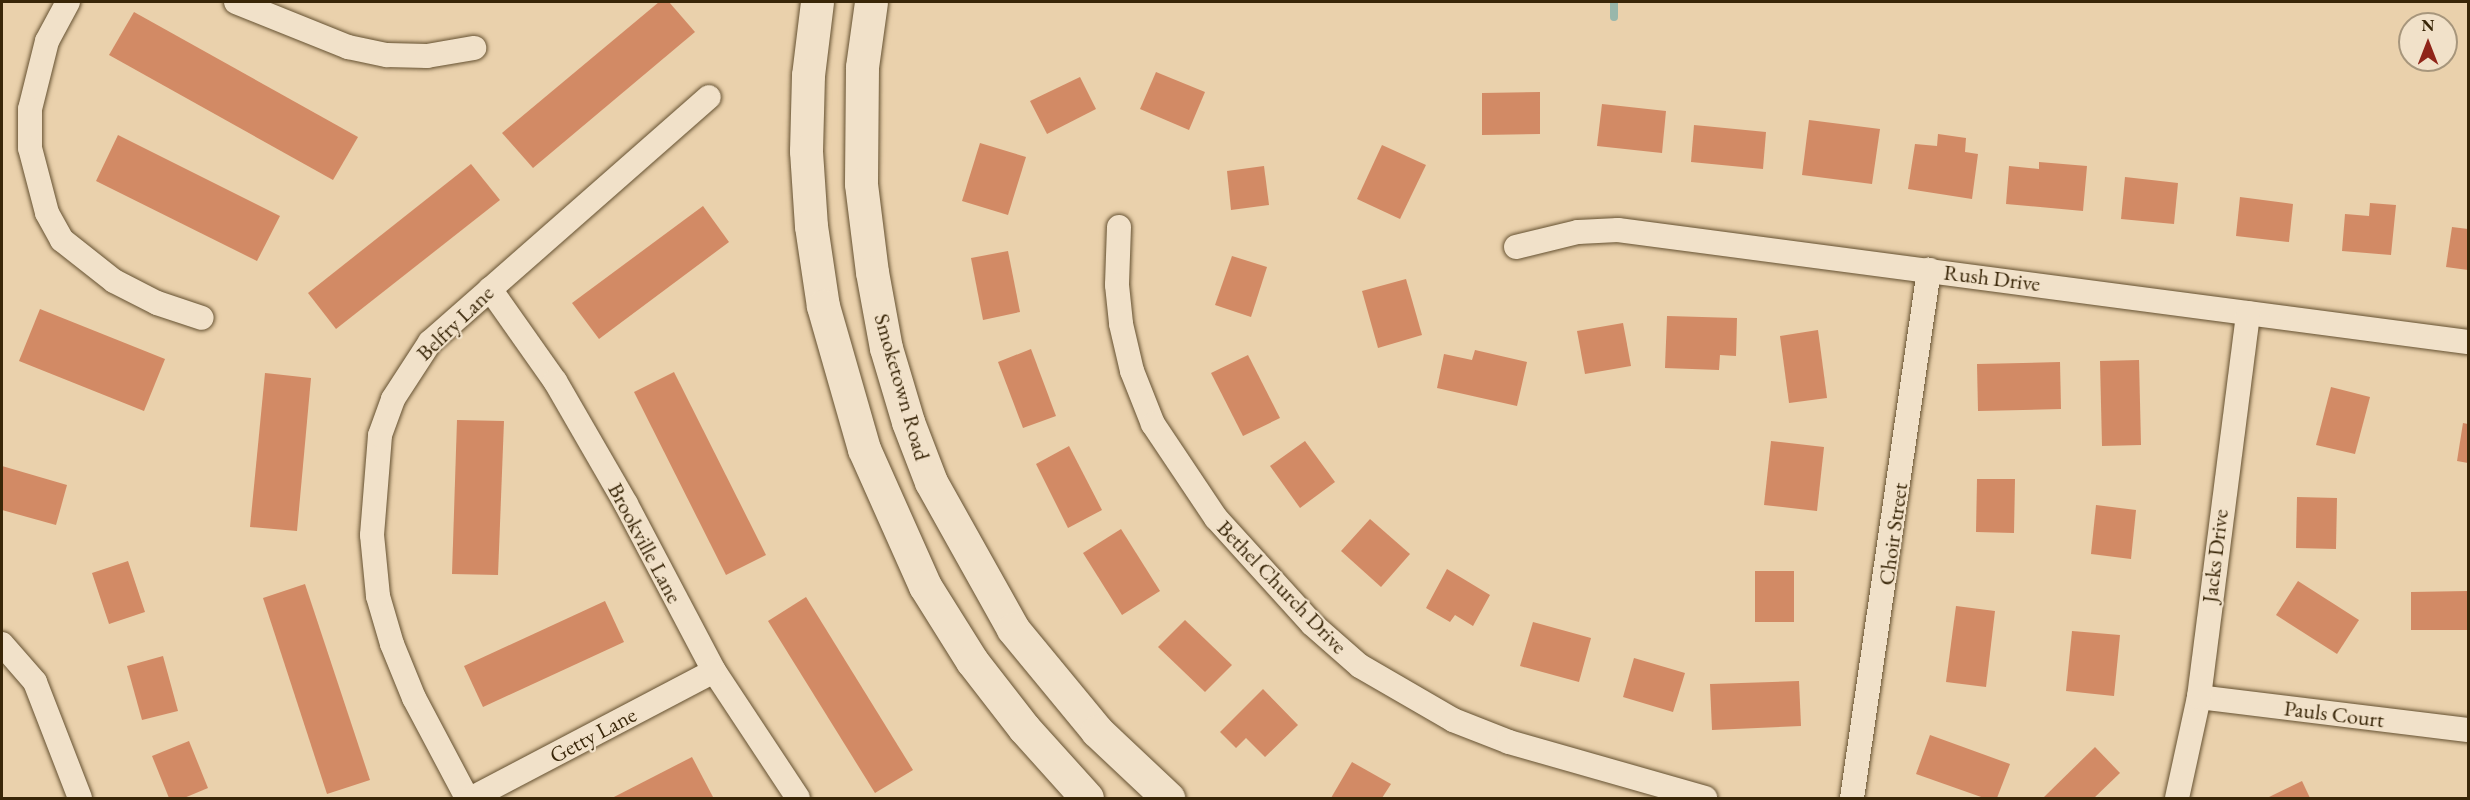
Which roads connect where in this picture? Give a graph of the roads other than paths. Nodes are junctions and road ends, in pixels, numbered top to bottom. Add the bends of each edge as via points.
1 (68, 2) edge
2 (236, 2) edge
3 (817, 2) edge
4 (871, 2) edge
5 (474, 48) dead end
6 (709, 97) dead end
7 (1119, 227) dead end
8 (1516, 247) dead end
9 (1929, 270) junction
10 (490, 289) junction
11 (2248, 313) junction
12 (202, 318) dead end
13 (2469, 342) edge
14 (2, 644) edge
15 (714, 671) junction
16 (2199, 697) junction
17 (2469, 730) edge
18 (80, 798) edge
19 (467, 798) edge
20 (472, 798) edge
21 (798, 798) edge
22 (1088, 798) edge
23 (1168, 798) edge
24 (1705, 798) edge
25 (1852, 798) edge
26 (2177, 798) edge

1 - 12 street via 47,40 30,109 30,148 47,213 62,240 114,280 157,303
2 - 5 street via 348,47 387,55 427,56
3 - 22 main road via 808,75 806,151 811,226 823,306 864,449 925,586 972,661 1024,728
4 - 23 main road, Smoketown Road via 862,67 861,184 886,348 908,422 931,482 1013,629 1097,732
6 - 10 street, Belfry Lane
7 - 24 street, Bethel Church Drive via 1117,285 1121,324 1132,371 1153,424 1216,518 1312,624 1360,666 1453,720 1509,742
8 - 9 street, Rush Drive via 1578,232 1617,230
9 - 11 street, Rush Drive
9 - 25 street, Choir Street
10 - 15 street, Brookville Lane via 573,412 627,504
10 - 19 street, Belfry Lane via 430,342 411,366 380,435 373,485 377,585 392,644 414,698
11 - 13 street, Rush Drive
11 - 16 street, Jacks Drive
14 - 18 street via 35,682
15 - 20 street, Getty Lane
15 - 21 street, Brookville Lane
16 - 17 street, Pauls Court
16 - 26 street, Jacks Drive

